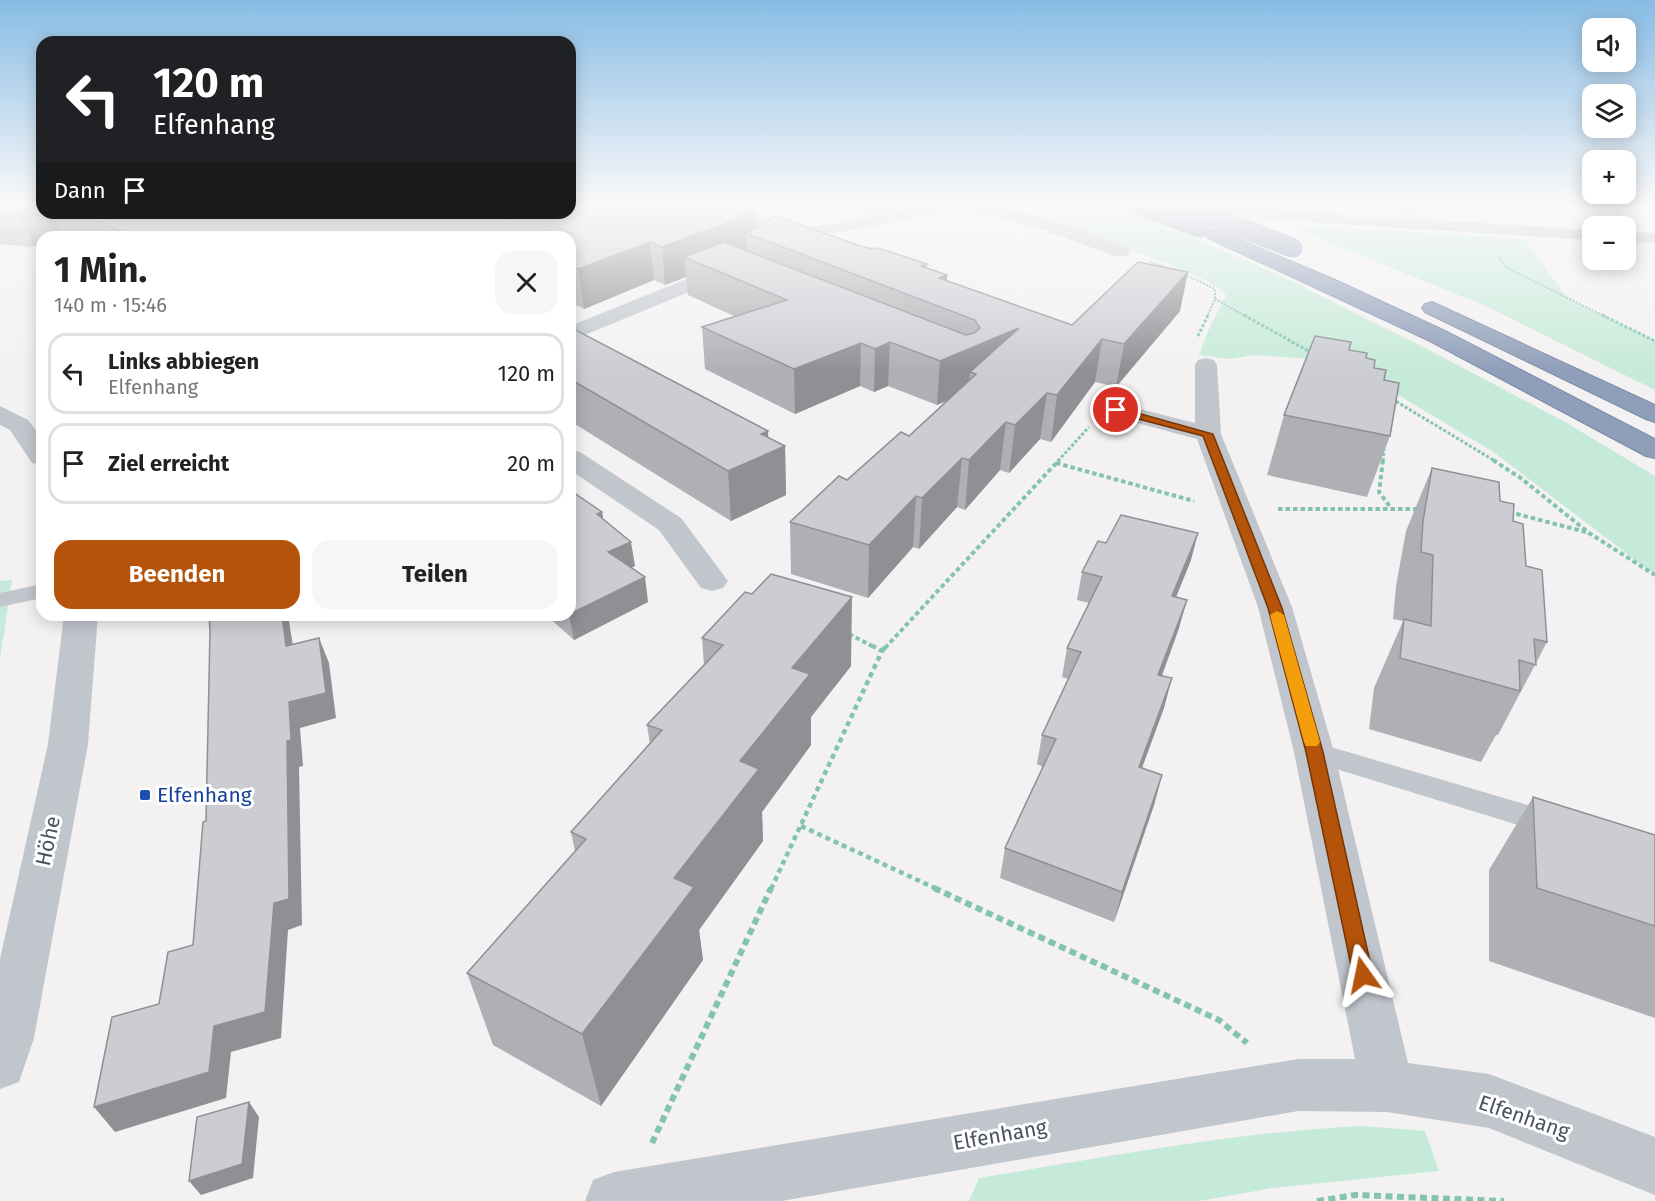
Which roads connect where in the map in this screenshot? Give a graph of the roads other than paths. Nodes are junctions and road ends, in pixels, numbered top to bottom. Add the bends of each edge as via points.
1 (747, 260) edge
2 (1275, 260) edge
3 (1323, 260) edge
4 (1338, 266) dead end
5 (726, 270) junction
6 (747, 279) edge
7 (1418, 301) dead end
8 (576, 332) edge
9 (1206, 365) road end
10 (0, 414) edge
11 (1655, 414) edge
12 (1105, 416) road end
13 (1208, 434) junction
14 (36, 449) edge
15 (1655, 450) edge
16 (576, 462) edge
17 (712, 581) dead end
18 (36, 592) edge
19 (0, 600) edge
20 (80, 621) edge
21 (1314, 752) junction
22 (1579, 832) edge
23 (0, 1064) edge
24 (1387, 1086) junction
25 (1655, 1166) edge
26 (620, 1200) edge

1 - 5 street
2 - 15 highway, bridge via 1458,345
3 - 4 highway, bridge
5 - 6 street
5 - 8 street
7 - 11 highway
9 - 13 street
10 - 14 street via 19,425
12 - 13 street
13 - 21 street via 1275,608
16 - 17 street via 670,524
18 - 19 lane
20 - 23 street, Höhe via 68,744
21 - 22 lane
21 - 24 street
24 - 25 street, Elfenhang via 1490,1101
24 - 26 street, Elfenhang via 1298,1085

